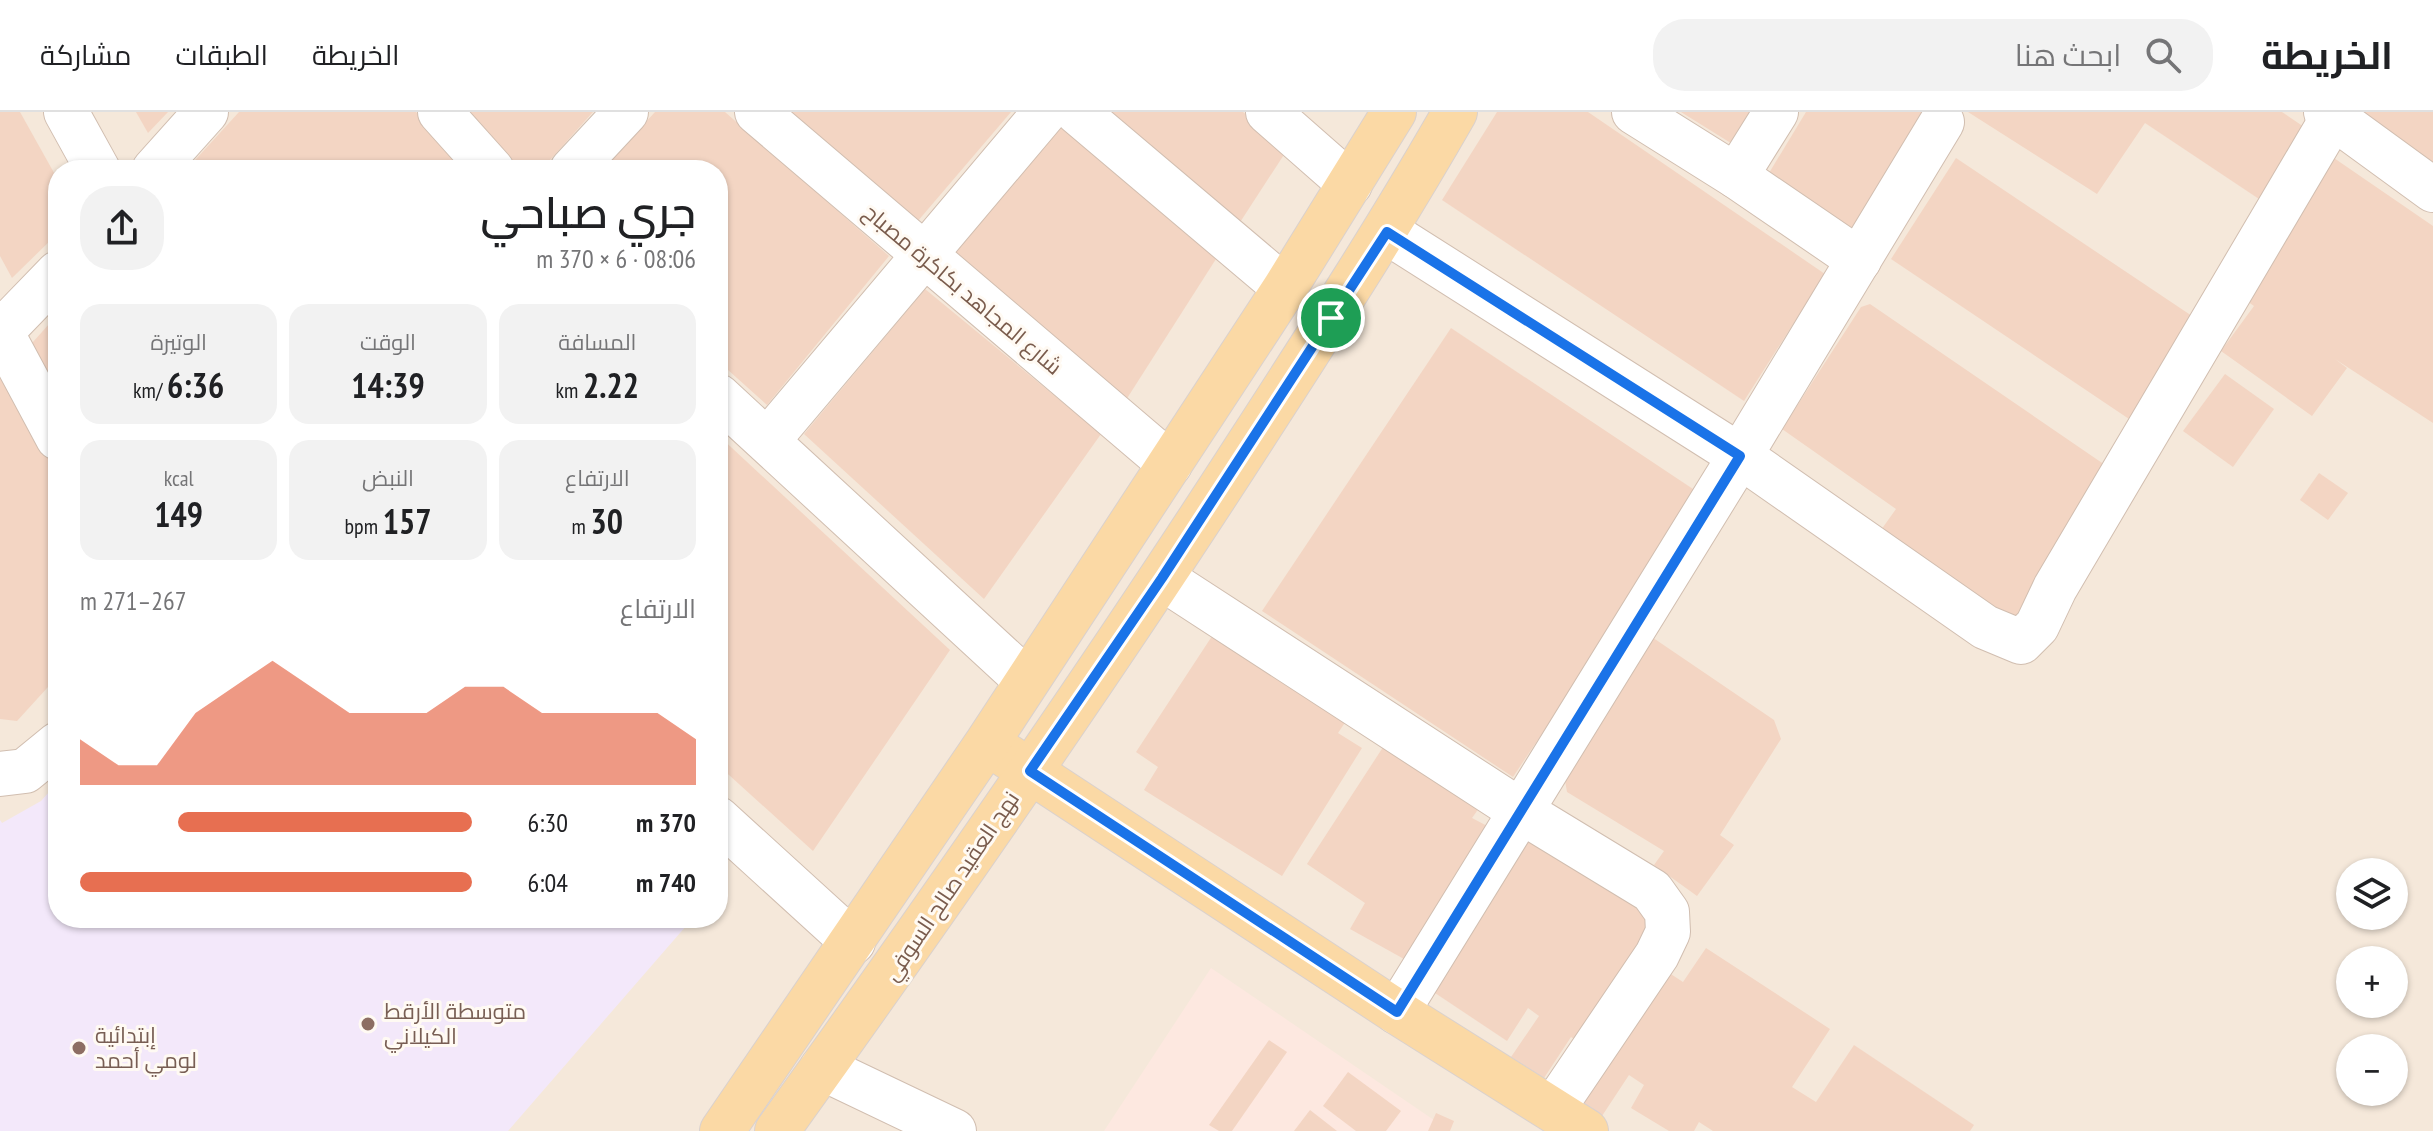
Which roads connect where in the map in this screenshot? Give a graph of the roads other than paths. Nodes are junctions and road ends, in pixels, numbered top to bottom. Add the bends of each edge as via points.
1 (66, 112) edge
2 (206, 112) edge
3 (440, 112) edge
4 (626, 112) edge
5 (757, 112) edge
6 (1045, 112) edge
7 (1077, 112) edge
8 (1268, 112) edge
9 (1394, 112) edge
10 (1455, 112) edge
11 (1634, 112) edge
12 (1776, 112) edge
13 (2332, 114) edge
14 (1942, 122) dead end
15 (92, 160) edge
16 (163, 160) edge
17 (483, 160) edge
18 (581, 160) edge
19 (1736, 176) junction
20 (1350, 184) junction
21 (2433, 190) edge
22 (1387, 232) junction
23 (924, 257) junction
24 (1859, 260) junction
25 (48, 283) edge
26 (1285, 288) junction
27 (0, 332) edge
28 (728, 405) edge
29 (48, 420) edge
30 (768, 440) junction
31 (1740, 456) junction
32 (1170, 464) junction
33 (1162, 578) junction
34 (1026, 680) junction
35 (987, 743) junction
36 (48, 752) edge
37 (1030, 771) junction
38 (0, 774) edge
39 (1519, 810) junction
40 (728, 828) edge
41 (853, 942) junction
42 (1397, 1012) junction
43 (822, 1068) junction
44 (1570, 1120) edge
45 (722, 1131) edge
46 (777, 1131) edge
47 (954, 1131) edge

1 - 15 street
2 - 16 street
3 - 17 street
4 - 18 street
5 - 23 street, شارع المجاهد بكاكرة مصباح
6 - 23 street
7 - 26 street
8 - 20 street
9 - 20 main road
10 - 22 main road, نهج العقيد صالح السوفي
11 - 19 street
12 - 19 street
13 - 21 street
13 - 31 street via 2037,626 2021,642 1985,627
14 - 24 street
19 - 24 street
20 - 26 main road
22 - 31 street
22 - 33 main road, نهج العقيد صالح السوفي
23 - 30 street
23 - 32 street, شارع المجاهد بكاكرة مصباح
24 - 31 street
25 - 27 street
26 - 32 main road
27 - 29 street
28 - 30 street
30 - 34 street
31 - 39 street
32 - 34 main road
33 - 37 main road, نهج العقيد صالح السوفي
33 - 39 street
34 - 35 main road
35 - 37 main road
35 - 41 main road
36 - 38 street via 25,771
37 - 42 main road
37 - 43 main road, نهج العقيد صالح السوفي
39 - 42 street
39 - 44 street via 1630,875 1652,891 1667,912 1668,932
40 - 41 street
41 - 45 main road
42 - 44 main road
43 - 46 main road, نهج العقيد صالح السوفي
43 - 47 street

